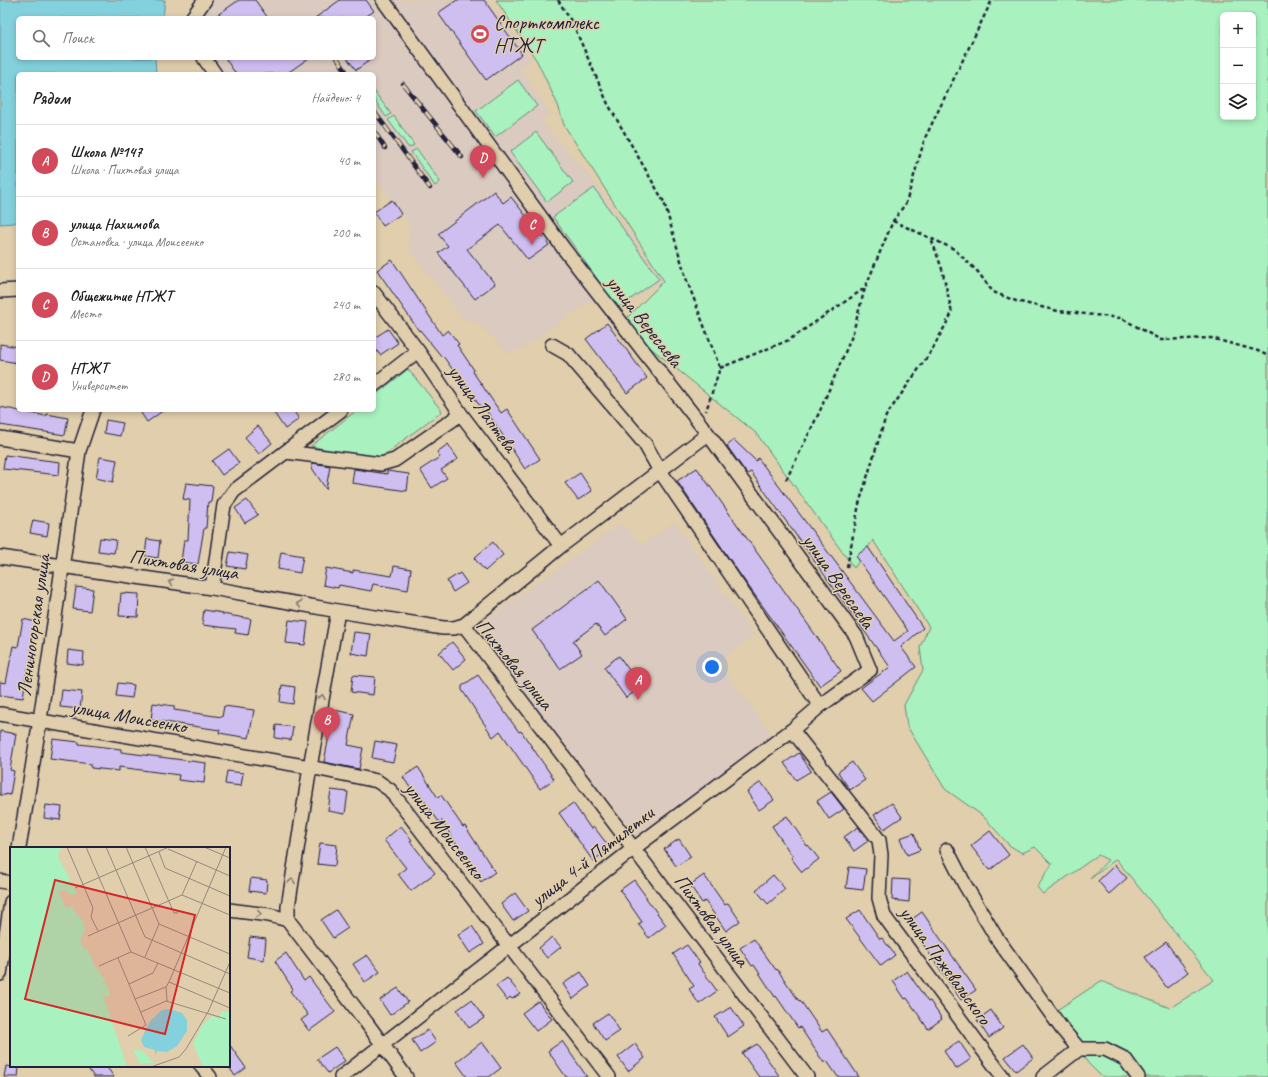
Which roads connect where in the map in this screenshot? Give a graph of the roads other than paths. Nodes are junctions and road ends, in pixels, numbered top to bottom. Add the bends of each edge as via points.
1 (205, 0) edge
2 (383, 0) edge
3 (193, 16) edge
4 (205, 60) edge
5 (214, 72) edge
6 (16, 290) edge
7 (0, 291) edge
8 (376, 296) edge
9 (552, 345) dead end
10 (418, 351) junction
11 (376, 383) edge
12 (92, 412) edge
13 (338, 412) edge
14 (461, 414) junction
15 (708, 434) junction
16 (0, 438) edge
17 (78, 450) junction
18 (286, 452) junction
19 (660, 471) junction
20 (561, 546) junction
21 (0, 557) edge
22 (62, 567) junction
23 (212, 588) junction
24 (338, 611) junction
25 (464, 625) junction
26 (870, 670) joint
27 (820, 706) junction
28 (0, 714) edge
29 (40, 720) junction
30 (792, 730) junction
31 (310, 768) junction
32 (19, 847) edge
33 (633, 849) junction
34 (946, 850) dead end
35 (0, 881) edge
36 (10, 883) edge
37 (10, 909) edge
38 (230, 910) edge
39 (288, 920) junction
40 (510, 946) junction
41 (0, 974) edge
42 (383, 1045) junction
43 (1079, 1049) junction
44 (202, 1067) edge
45 (210, 1077) edge
46 (341, 1077) edge
47 (406, 1077) edge
48 (609, 1077) edge
49 (807, 1077) edge
50 (1003, 1077) edge
51 (1043, 1077) edge
52 (1138, 1077) edge

1 - 3 street
2 - 15 street, улица Вересаева via 564,249
4 - 5 street
6 - 7 street
8 - 10 street, улица Лаптева
9 - 19 street via 568,354 635,432
10 - 11 street
10 - 14 street, улица Лаптева
12 - 17 street, Лениногорская улица
13 - 18 street
14 - 18 street via 395,460 381,464
14 - 20 street, улица Лаптева
15 - 19 street
15 - 26 street, улица Вересаева via 856,636
16 - 17 street
17 - 22 street, Лениногорская улица
18 - 23 street via 234,491 224,505
19 - 20 street
19 - 27 street
20 - 25 street
21 - 22 street, Пихтовая улица
23 -> 22 street, Пихтовая улица
22 - 29 street, Лениногорская улица
24 -> 23 street, Пихтовая улица
24 - 25 street, Пихтовая улица via 442,628
31 -> 24 street
25 - 33 street, Пихтовая улица
26 - 27 street, улица 4-й Пятилетки
27 - 30 street, улица 4-й Пятилетки
28 - 29 street, улица Моисеенко
29 - 31 street, улица Моисеенко
29 - 32 street, Лениногорская улица
30 - 33 street, улица 4-й Пятилетки
30 - 50 street, улица Пржевальского via 879,840 879,898 884,916
39 -> 31 street
31 - 40 street, улица Моисеенко via 376,781 390,790
33 - 40 street, улица 4-й Пятилетки
33 - 49 street, Пихтовая улица
34 - 43 street via 996,936
35 - 36 street
37 - 41 street
38 -> 39 street
39 - 42 street
40 - 42 street, улица 4-й Пятилетки
40 - 48 street, улица Моисеенко
42 - 46 street, улица 4-й Пятилетки
42 - 47 street
43 - 51 street
43 - 52 street via 1105,1049 1124,1059
44 - 45 street

